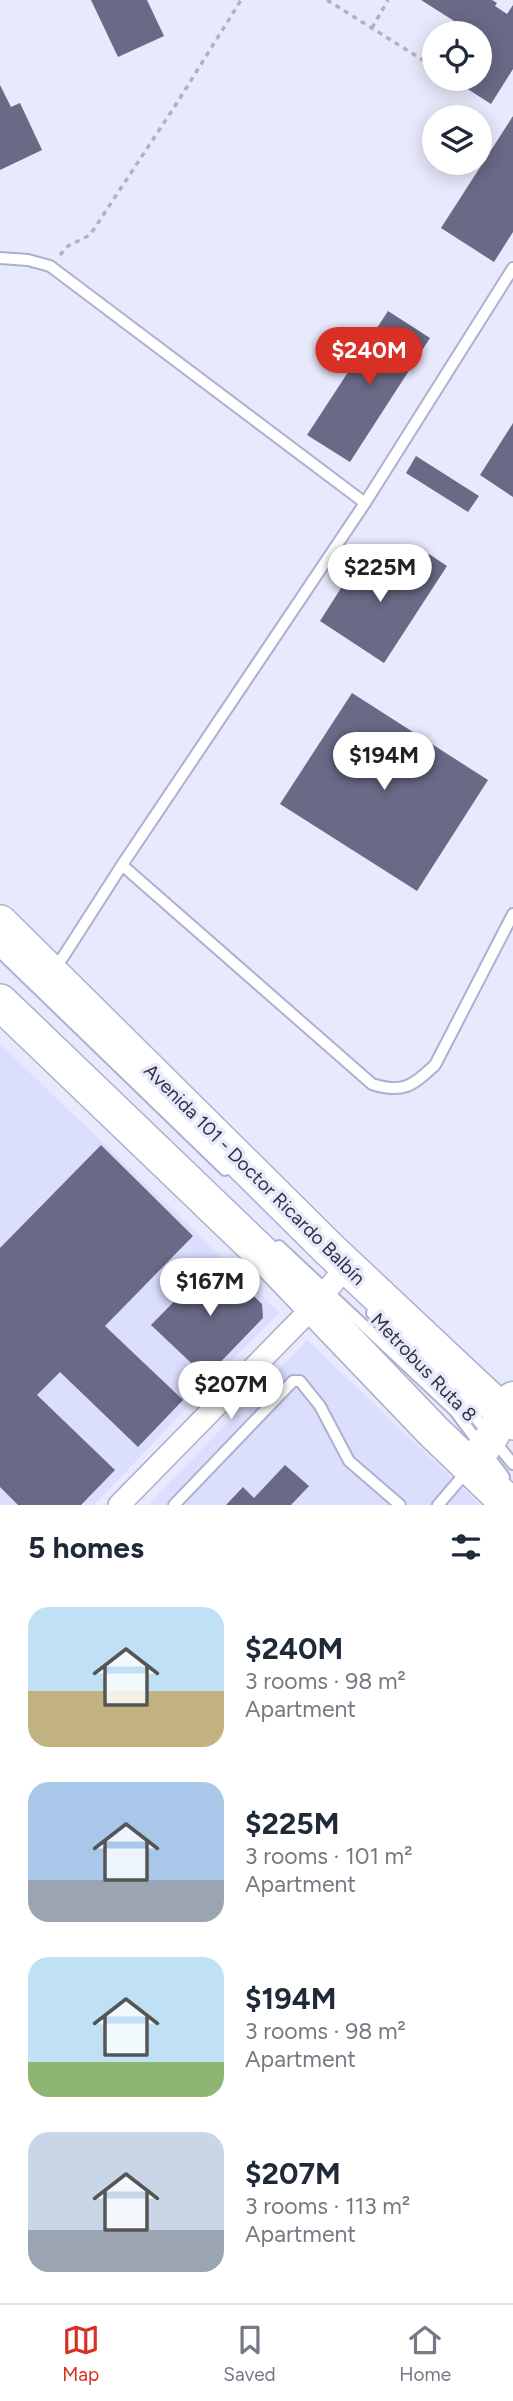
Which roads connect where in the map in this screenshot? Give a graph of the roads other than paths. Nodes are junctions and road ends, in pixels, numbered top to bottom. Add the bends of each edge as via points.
1 (0, 258) edge
2 (513, 268) edge
3 (365, 503) junction
4 (122, 864) junction
5 (513, 914) edge
6 (0, 923) edge
7 (0, 952) edge
8 (50, 970) junction
9 (1, 1006) edge
10 (229, 1175) dead end
11 (272, 1239) dead end
12 (333, 1283) junction
13 (360, 1301) dead end
14 (390, 1369) dead end
15 (489, 1435) edge
16 (513, 1464) edge
17 (513, 1486) edge
18 (119, 1505) edge
19 (174, 1505) edge
20 (400, 1505) edge
21 (438, 1505) edge
22 (510, 1505) edge

1 - 3 lane via 50,266
2 - 3 lane
3 - 4 lane
4 - 5 lane via 372,1084 388,1090 404,1089 435,1065
4 - 8 lane
6 - 8 main road, Avenida 101 - Doctor Ricardo Balbín
7 - 10 lane
8 - 12 main road, Avenida 101 - Doctor Ricardo Balbín
9 - 12 main road, Avenida 101 - Doctor Ricardo Balbín via 275,1266
11 - 12 lane
12 - 14 lane via 351,1331
12 - 15 main road, Avenida 101 - Doctor Ricardo Balbín
12 - 15 main road, Avenida 101 - Doctor Ricardo Balbín
12 - 18 street
13 - 15 lane, Metrobus Ruta 8 via 462,1401
15 - 16 lane, Metrobus Ruta 8
15 - 17 lane, Metrobus Ruta 8 via 500,1474
15 - 21 lane
15 - 22 main road, Avenida 101 - Doctor Ricardo Balbín
19 - 20 lane via 297,1380 320,1406 349,1461

